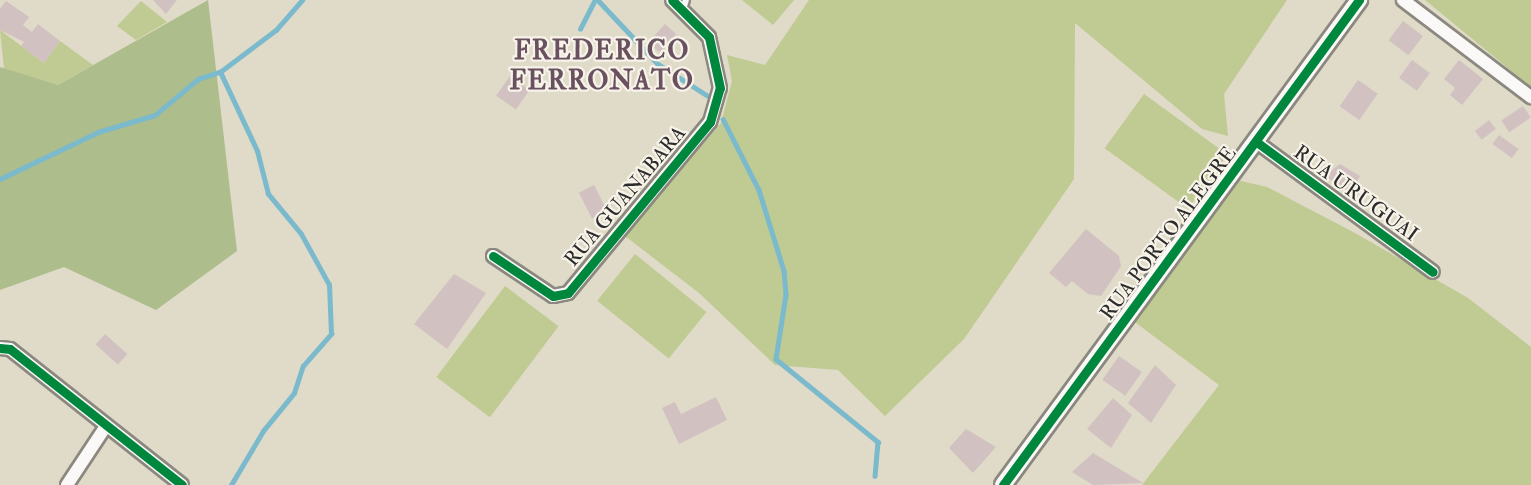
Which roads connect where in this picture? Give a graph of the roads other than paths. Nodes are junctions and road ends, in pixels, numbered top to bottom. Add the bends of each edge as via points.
1 (672, 0) edge
2 (1359, 0) edge
3 (1403, 0) edge
4 (685, 4) edge
5 (1531, 97) edge
6 (1258, 143) junction
7 (493, 256) dead end
8 (1433, 272) dead end
9 (2, 347) edge
10 (106, 426) junction
11 (67, 485) edge
12 (182, 485) edge
13 (1003, 485) edge

1 - 4 street
2 - 6 street, RUA PORTO ALEGRE
3 - 5 street
4 - 7 street, RUA GUANABARA via 710,37 720,88 710,122 568,294 553,296
6 - 8 street, RUA URUGUAI
6 - 13 street, RUA PORTO ALEGRE
9 - 10 street
10 - 11 street
10 - 12 street

